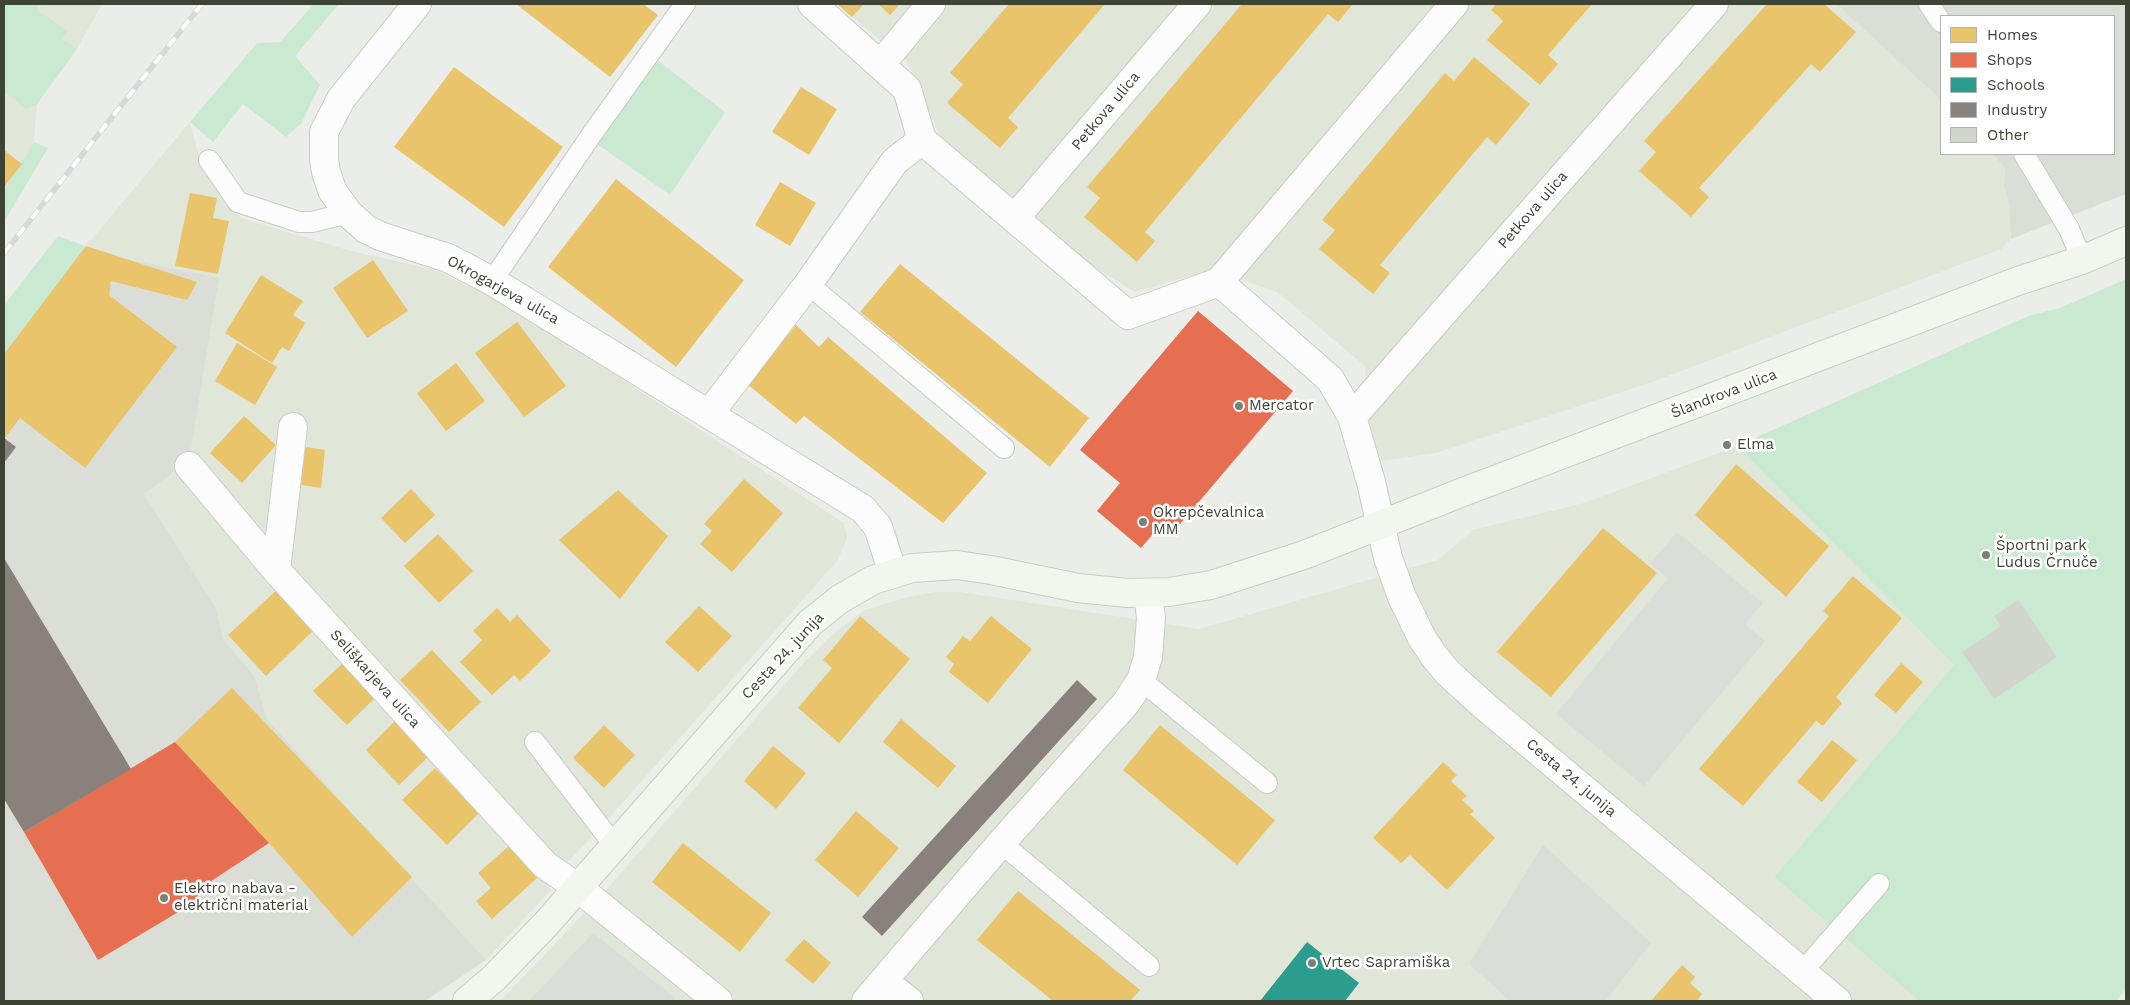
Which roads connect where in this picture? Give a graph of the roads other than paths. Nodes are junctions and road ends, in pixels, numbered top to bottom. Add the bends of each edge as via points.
1 (417, 4) edge
2 (685, 4) edge
3 (812, 4) edge
4 (931, 4) edge
5 (1197, 4) edge
6 (1454, 4) edge
7 (1714, 4) edge
8 (1929, 4) edge
9 (1940, 20) edge
10 (880, 65) junction
11 (922, 140) junction
12 (2025, 155) edge
13 (209, 160) dead end
14 (348, 213) junction
15 (1016, 218) junction
16 (2126, 241) edge
17 (2082, 260) junction
18 (492, 281) junction
19 (1219, 282) junction
20 (808, 284) junction
21 (709, 414) junction
22 (1352, 417) junction
23 (293, 427) dead end
24 (1004, 448) dead end
25 (189, 466) dead end
26 (1380, 524) junction
27 (1322, 548) joint
28 (276, 570) junction
29 (894, 573) junction
30 (1148, 592) junction
31 (1141, 680) junction
32 (535, 742) dead end
33 (1267, 783) dead end
34 (1001, 843) junction
35 (614, 845) junction
36 (1880, 884) dead end
37 (577, 887) junction
38 (1150, 966) dead end
39 (884, 981) junction
40 (1818, 991) edge
41 (466, 1001) edge
42 (718, 1001) edge
43 (866, 1001) edge
44 (909, 1001) edge

1 - 14 street, Okrogarjeva ulica via 341,99 324,132 326,172 332,190
2 - 18 lane
3 - 10 street
4 - 10 street
5 - 15 street, Petkova ulica
6 - 19 street
7 - 22 street, Petkova ulica
8 - 9 lane
10 - 11 street via 907,89
11 - 15 street
11 - 20 street via 895,161
12 - 17 lane via 2069,230
13 - 14 lane via 238,202 299,222
14 - 18 street, Okrogarjeva ulica via 380,236 448,258
15 - 19 street via 1128,315
16 - 17 street, Šlandrova ulica
17 - 26 street, Šlandrova ulica via 2018,281
18 - 21 street, Okrogarjeva ulica
19 - 22 street via 1330,379
20 - 21 street
20 - 24 lane
21 - 29 street, Okrogarjeva ulica via 863,508 878,527
22 - 26 street
23 - 28 street
25 - 28 street, Seliškarjeva ulica
26 - 27 street, Šlandrova ulica
26 - 40 street, Cesta 24. junija via 1388,558 1410,612 1422,638 1448,673
27 - 30 street, Cesta 24. junija via 1211,585
28 - 37 street, Seliškarjeva ulica via 545,865
29 - 30 street, Cesta 24. junija via 912,568 957,565 1078,588
29 - 35 street, Cesta 24. junija via 857,588 810,623
30 - 31 street via 1151,618 1148,657
31 - 33 lane
31 - 34 street via 1126,703
32 - 35 lane
34 - 38 lane
34 - 39 street
35 - 37 street, Cesta 24. junija
36 - 40 lane
37 - 41 street, Cesta 24. junija via 500,972
37 - 42 street
39 - 43 street
39 - 44 street

